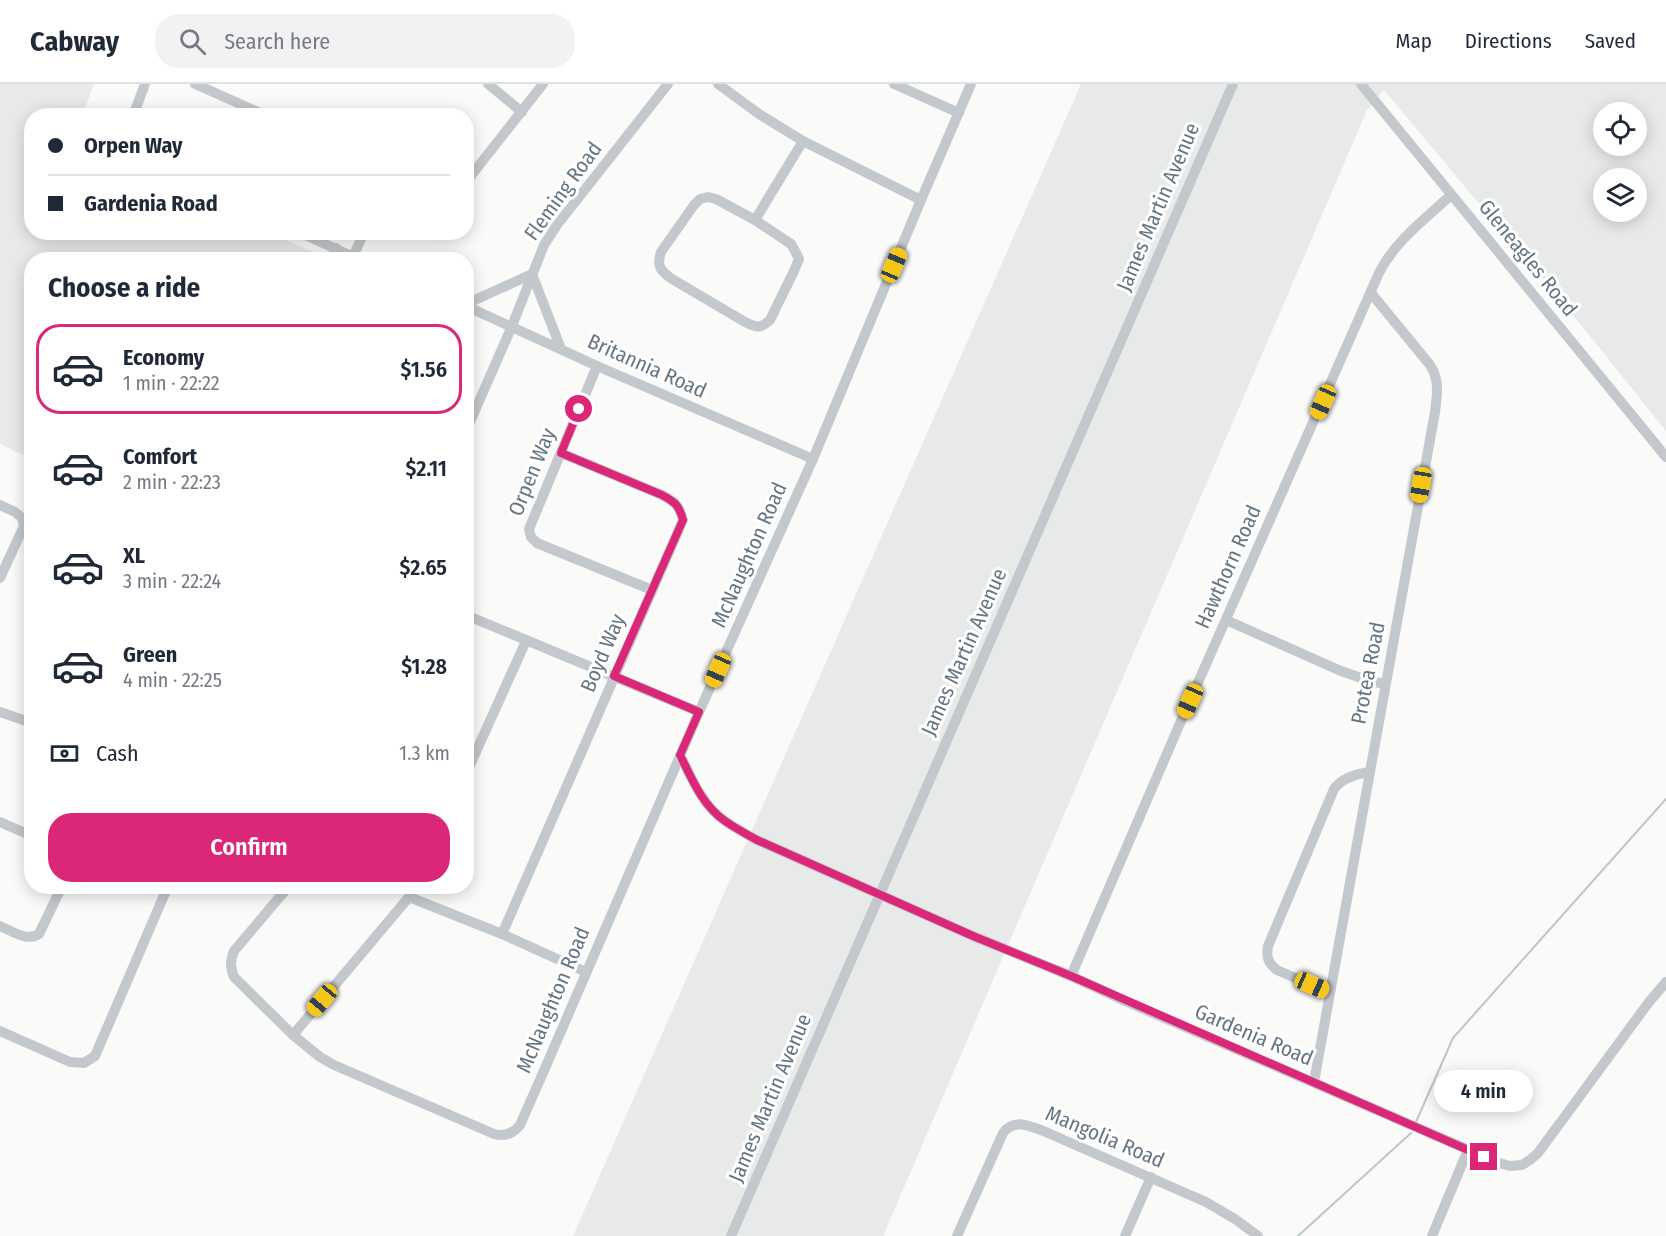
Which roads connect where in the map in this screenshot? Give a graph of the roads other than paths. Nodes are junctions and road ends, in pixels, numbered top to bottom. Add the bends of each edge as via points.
1 (145, 84) edge
2 (195, 84) edge
3 (488, 84) edge
4 (543, 84) edge
5 (668, 84) edge
6 (718, 84) edge
7 (894, 84) edge
8 (971, 84) edge
9 (1233, 84) edge
10 (1361, 84) edge
11 (136, 108) edge
12 (249, 108) edge
13 (522, 112) junction
14 (959, 113) junction
15 (802, 141) junction
16 (474, 172) edge
17 (1451, 195) junction
18 (921, 200) junction
19 (755, 220) junction
20 (318, 240) edge
21 (336, 248) junction
22 (334, 252) edge
23 (344, 252) edge
24 (532, 274) junction
25 (1371, 293) junction
26 (474, 301) edge
27 (474, 309) edge
28 (512, 326) junction
29 (561, 349) junction
30 (597, 366) junction
31 (474, 413) edge
32 (561, 453) junction
33 (1666, 457) edge
34 (813, 459) junction
35 (0, 505) edge
36 (0, 578) edge
37 (651, 590) junction
38 (474, 618) edge
39 (1226, 620) junction
40 (526, 641) junction
41 (614, 676) junction
42 (1385, 684) junction
43 (0, 712) edge
44 (699, 712) junction
45 (24, 720) edge
46 (680, 755) junction
47 (474, 756) edge
48 (1369, 772) junction
49 (0, 822) edge
50 (24, 832) edge
51 (58, 894) edge
52 (165, 894) edge
53 (282, 894) edge
54 (408, 894) edge
55 (414, 894) edge
56 (880, 894) junction
57 (0, 926) edge
58 (502, 934) junction
59 (586, 972) junction
60 (1071, 976) junction
61 (1666, 982) edge
62 (1330, 993) junction
63 (0, 1031) edge
64 (293, 1035) junction
65 (1314, 1082) junction
66 (1468, 1150) junction
67 (1151, 1177) junction
68 (731, 1236) edge
69 (957, 1236) edge
70 (1125, 1236) edge
71 (1258, 1236) edge
72 (1432, 1236) edge

1 - 11 street
2 - 12 street
3 - 13 street
4 - 13 street
5 - 24 street, Fleming Road via 557,225
6 - 15 street
7 - 14 street
8 - 14 street, McNaughton Road
9 - 56 street, James Martin Avenue
10 - 17 street, Gleneagles Road
13 - 16 street
14 - 18 street, McNaughton Road
15 - 18 street
15 - 19 street
17 - 25 street, Hawthorn Road via 1391,254
17 - 33 street, Gleneagles Road
18 - 34 street, McNaughton Road
19 - 19 street via 791,244 798,259 770,320 755,327 672,279 662,272 658,261 700,199 716,199
20 - 21 street
21 - 22 street
21 - 23 street
24 - 26 street
24 - 28 street, Fleming Road
24 - 29 street
25 - 39 street, Hawthorn Road
25 - 42 street, Protea Road via 1430,365 1438,388
27 - 28 street, Britannia Road
28 - 29 street, Britannia Road
28 - 31 street, Fleming Road
29 - 30 street, Britannia Road
30 - 32 street, Orpen Way
30 - 34 street, Britannia Road
32 - 37 street, Boyd Way via 662,495 680,510 683,520
32 - 37 street, Orpen Way via 529,529 531,537 537,543
34 - 44 street, McNaughton Road
35 - 36 street via 22,518 24,526
37 - 41 street, Boyd Way
38 - 40 street
39 - 42 street via 1341,671
39 - 60 street, Hawthorn Road
40 - 41 street
40 - 47 street
41 - 44 street
41 - 58 street, Boyd Way
42 - 48 street, Protea Road
43 - 45 street
44 - 46 street, McNaughton Road
46 - 56 street, Gardenia Road via 696,788 725,821 757,840
46 - 59 street, McNaughton Road
48 - 62 street, Protea Road
48 - 62 street via 1352,776 1334,789 1266,954 1277,970
49 - 50 street
51 - 57 street via 39,934 33,938
52 - 63 street via 95,1056 84,1063 70,1062
53 - 64 street via 234,951 230,968 234,977
54 - 64 street
55 - 58 street
56 - 60 street, Gardenia Road
56 - 68 street, James Martin Avenue
58 - 59 street
59 - 64 street, McNaughton Road via 520,1125 501,1136 334,1065
60 - 65 street, Gardenia Road
61 - 66 street, Gardenia Road via 1530,1160 1510,1166
62 - 65 street, Protea Road
65 - 66 street, Gardenia Road
66 - 72 street
67 - 69 street, Mangolia Road via 1032,1127 1010,1125 1002,1133
67 - 70 street
67 - 71 street, Mangolia Road via 1206,1202

